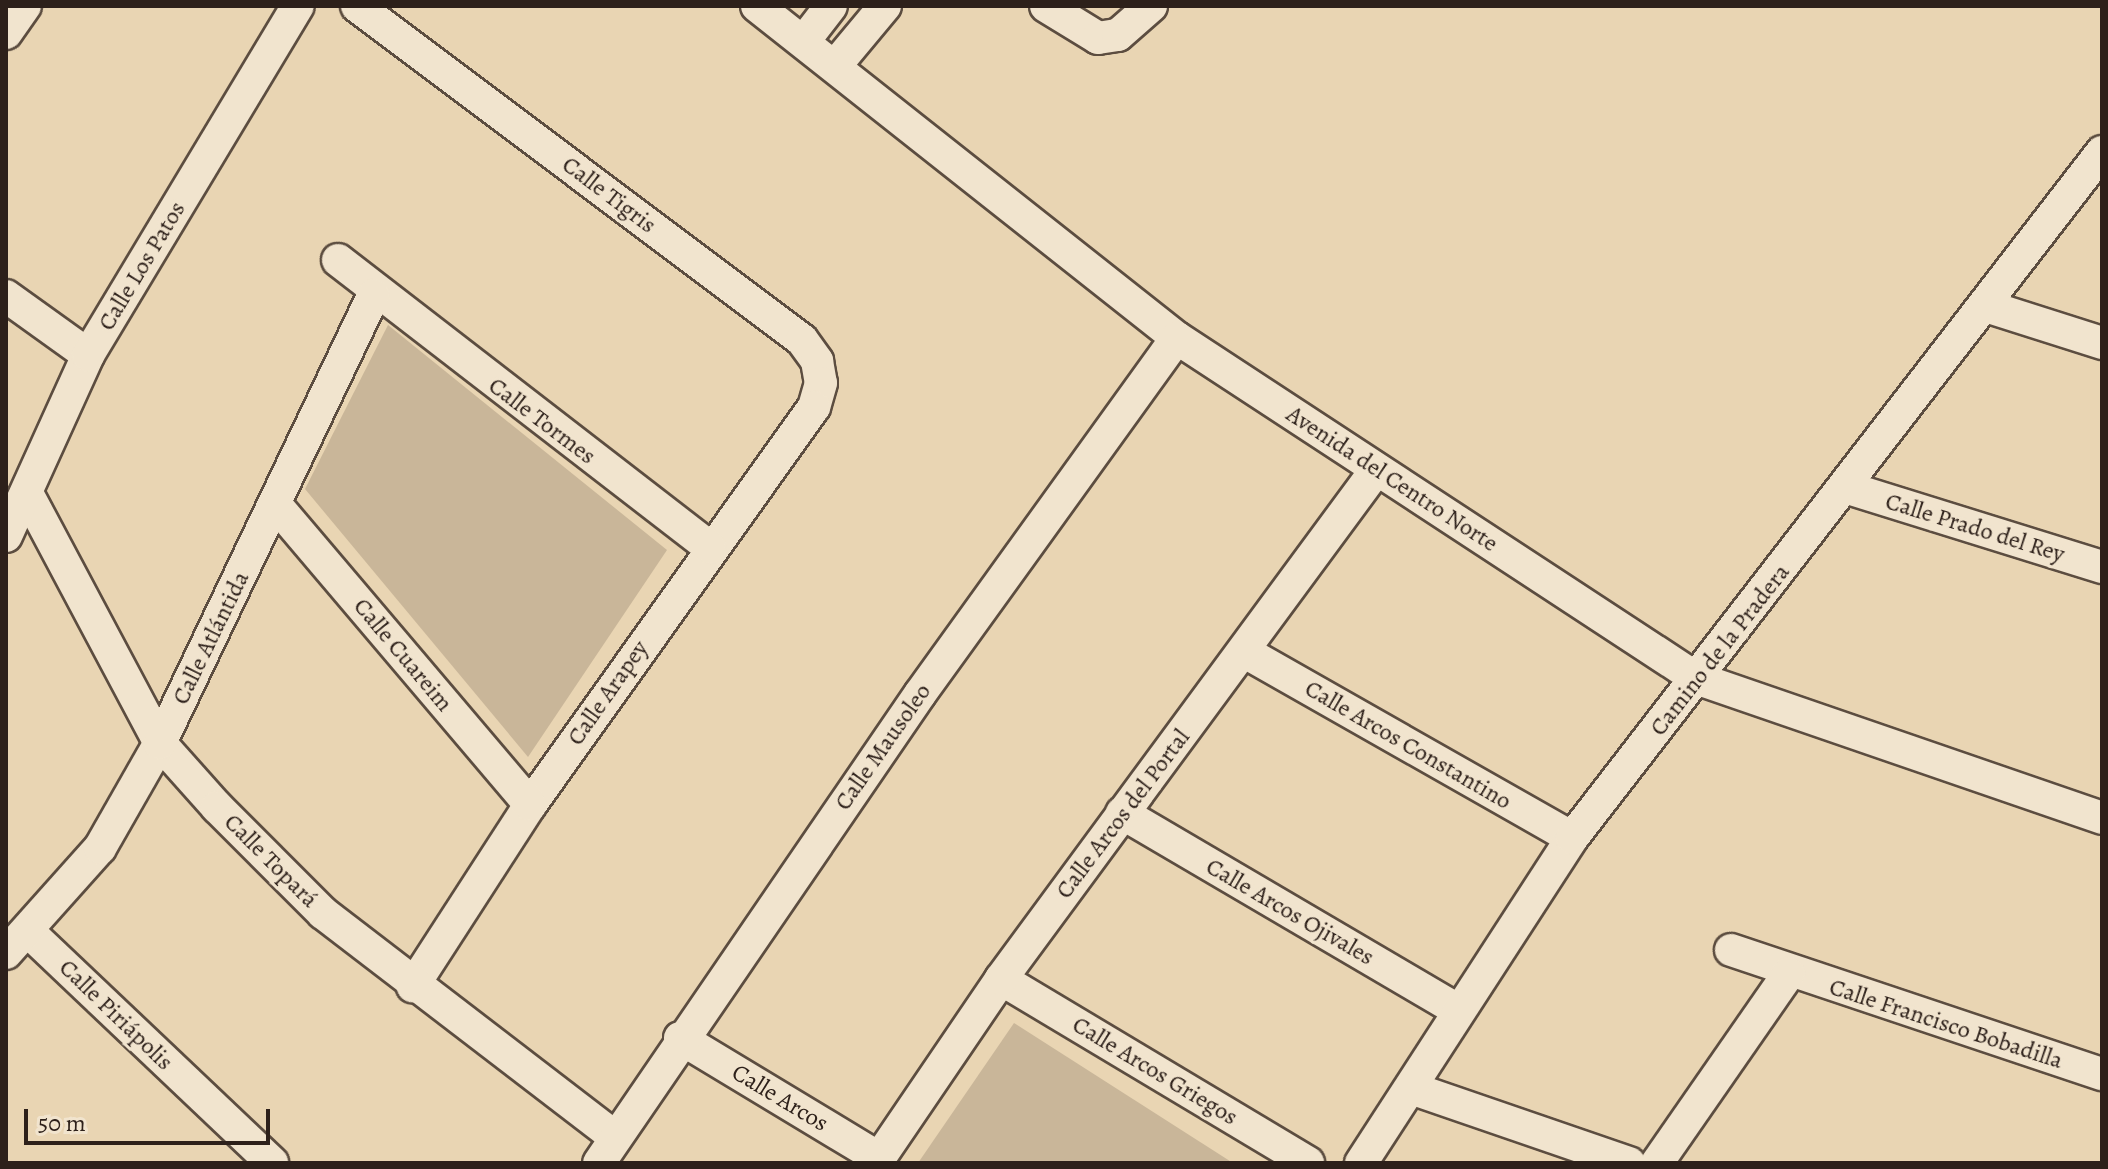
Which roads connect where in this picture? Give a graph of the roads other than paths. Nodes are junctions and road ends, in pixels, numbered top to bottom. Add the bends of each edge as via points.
1 (25, 6) edge
2 (298, 6) edge
3 (357, 6) edge
4 (757, 6) edge
5 (831, 6) edge
6 (885, 6) edge
7 (1046, 6) edge
8 (1151, 6) edge
9 (6, 33) edge
10 (804, 41) junction
11 (835, 66) junction
12 (2102, 152) edge
13 (338, 260) dead end
14 (374, 295) junction
15 (6, 296) edge
16 (1986, 306) junction
17 (1177, 338) junction
18 (2102, 343) edge
19 (88, 355) junction
20 (814, 407) joint
21 (1376, 470) junction
22 (1848, 488) junction
23 (29, 497) junction
24 (276, 505) junction
25 (6, 536) edge
26 (710, 548) junction
27 (2102, 567) edge
28 (1245, 652) junction
29 (1696, 678) junction
30 (160, 743) junction
31 (530, 805) junction
32 (1122, 813) junction
33 (2102, 818) edge
34 (1572, 838) junction
35 (18, 943) edge
36 (1731, 950) dead end
37 (1789, 973) junction
38 (1001, 979) junction
39 (413, 986) junction
40 (1458, 1010) junction
41 (680, 1038) junction
42 (2102, 1074) edge
43 (1411, 1088) junction
44 (607, 1150) edge
45 (878, 1161) edge
46 (272, 1163) edge
47 (1308, 1163) edge
48 (1361, 1163) edge
49 (1629, 1163) edge
50 (1657, 1163) edge

1 - 9 street
2 - 19 street, Calle Los Patos
3 - 20 street, Calle Tigris via 802,340 817,361
4 - 10 street, Avenida del Centro Norte
5 - 10 street
6 - 11 street
7 - 8 street via 1080,32 1118,35
10 - 11 street, Avenida del Centro Norte
11 - 17 street, Avenida del Centro Norte
12 - 16 street, Camino de la Pradera
13 - 14 street, Calle Tormes
14 - 24 street, Calle Atlántida
14 - 26 street, Calle Tormes
15 - 19 street
16 - 18 street
16 - 22 street, Camino de la Pradera
17 - 21 street, Avenida del Centro Norte
17 - 41 street, Calle Mausoleo
19 - 23 street, Calle Los Patos
20 - 26 street, Calle Arapey
21 - 28 street, Calle Arcos del Portal
21 - 29 street, Avenida del Centro Norte
22 - 27 street, Calle Prado del Rey
22 - 29 street, Camino de la Pradera
23 - 25 street, Calle Los Patos
23 - 30 street, Calle Topará
24 - 30 street, Calle Atlántida
24 - 31 street, Calle Cuareim
26 - 31 street, Calle Arapey
28 - 32 street, Calle Arcos del Portal
28 - 34 street, Calle Arcos Constantino
29 - 33 street, Avenida del Centro Norte
29 - 34 street, Camino de la Pradera
30 - 35 street, Calle Atlántida via 100,848
30 - 39 street, Calle Topará via 323,913
31 - 39 street, Calle Arapey
32 - 38 street, Calle Arcos del Portal
32 - 40 street, Calle Arcos Ojivales
34 - 40 street, Camino de la Pradera
35 - 46 street, Calle Piriápolis
36 - 37 street, Calle Francisco Bobadilla
37 - 42 street, Calle Francisco Bobadilla
37 - 50 street
38 - 45 street, Calle Arcos del Portal
38 - 47 street, Calle Arcos Griegos
39 - 44 street, Calle Topará
40 - 43 street, Camino de la Pradera
41 - 44 street, Calle Mausoleo
41 - 45 street, Calle Arcos
43 - 48 street, Camino de la Pradera
43 - 49 street

